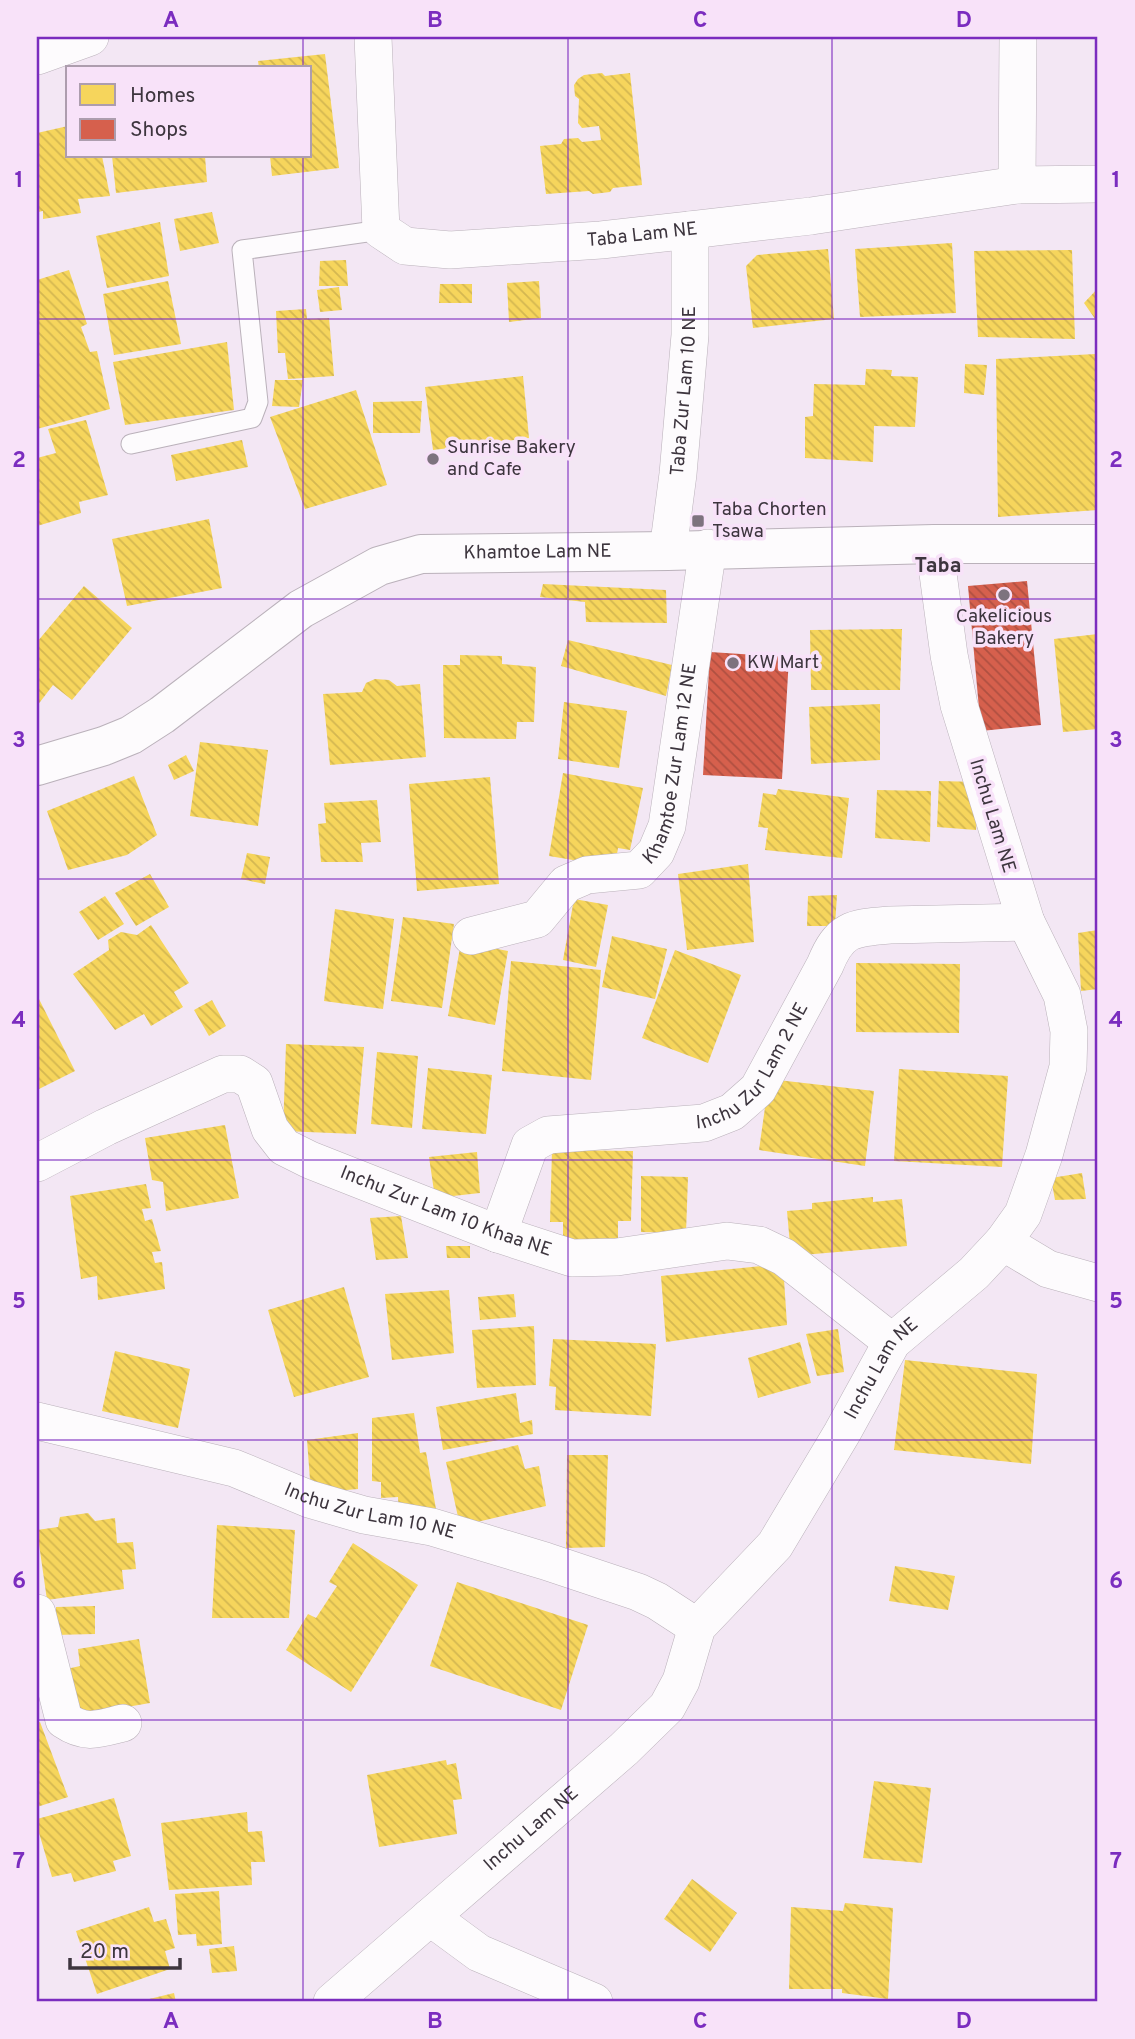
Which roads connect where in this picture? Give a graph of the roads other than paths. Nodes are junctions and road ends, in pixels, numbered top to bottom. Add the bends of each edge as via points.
1 (90, 37) edge
2 (373, 37) edge
3 (1018, 37) edge
4 (37, 56) edge
5 (1098, 184) edge
6 (1017, 185) junction
7 (382, 230) junction
8 (690, 230) junction
9 (131, 444) dead end
10 (934, 544) junction
11 (1098, 544) edge
12 (708, 548) junction
13 (668, 551) junction
14 (37, 766) edge
15 (1026, 922) junction
16 (471, 936) dead end
17 (1083, 1032) edge
18 (37, 1163) edge
19 (498, 1234) junction
20 (1003, 1242) junction
21 (1098, 1283) edge
22 (892, 1342) junction
23 (37, 1421) edge
24 (37, 1613) edge
25 (697, 1627) junction
26 (123, 1723) dead end
27 (430, 1917) junction
28 (332, 2002) edge
29 (594, 2002) edge

1 - 4 street
2 - 7 street
3 - 6 street
5 - 6 street, Taba Lam NE
6 - 8 street, Taba Lam NE
7 - 8 street, Taba Lam NE via 405,246 450,250
7 - 9 lane via 242,250 258,402 252,418
8 - 13 street, Taba Zur Lam 10 NE via 690,335
10 - 11 main road, Khamtoe Lam NE
10 - 12 main road, Khamtoe Lam NE
10 - 15 street, Inchu Lam NE via 959,705
12 - 13 main road, Khamtoe Lam NE
12 - 16 street, Khamtoe Zur Lam 12 NE via 667,826 656,852 639,870 587,875 566,884 537,919
13 - 14 main road, Khamtoe Lam NE via 421,554 379,566 301,609 131,735
15 - 17 street, Inchu Lam NE
15 - 19 street, Inchu Zur Lam 2 NE via 890,925 849,932 834,944 758,1089 732,1112 704,1123 548,1135 530,1145
17 - 20 street, Inchu Lam NE via 1023,1214
18 - 19 street, Inchu Zur Lam 10 Khaa NE via 106,1126 223,1074 240,1074 254,1083 270,1129 284,1147
19 - 22 street, Inchu Zur Lam 10 Khaa NE via 572,1258 617,1257 727,1241 759,1245 784,1256
20 - 21 street via 1048,1269
20 - 22 street, Inchu Lam NE via 974,1273
22 - 25 street, Inchu Lam NE via 775,1545
23 - 25 street, Inchu Zur Lam 10 NE via 234,1468 309,1499 432,1527 544,1561 638,1592
24 - 26 street via 64,1720 90,1731
25 - 27 street, Inchu Lam NE via 681,1681 667,1707
27 - 28 street, Inchu Lam NE
27 - 29 street via 479,1953

